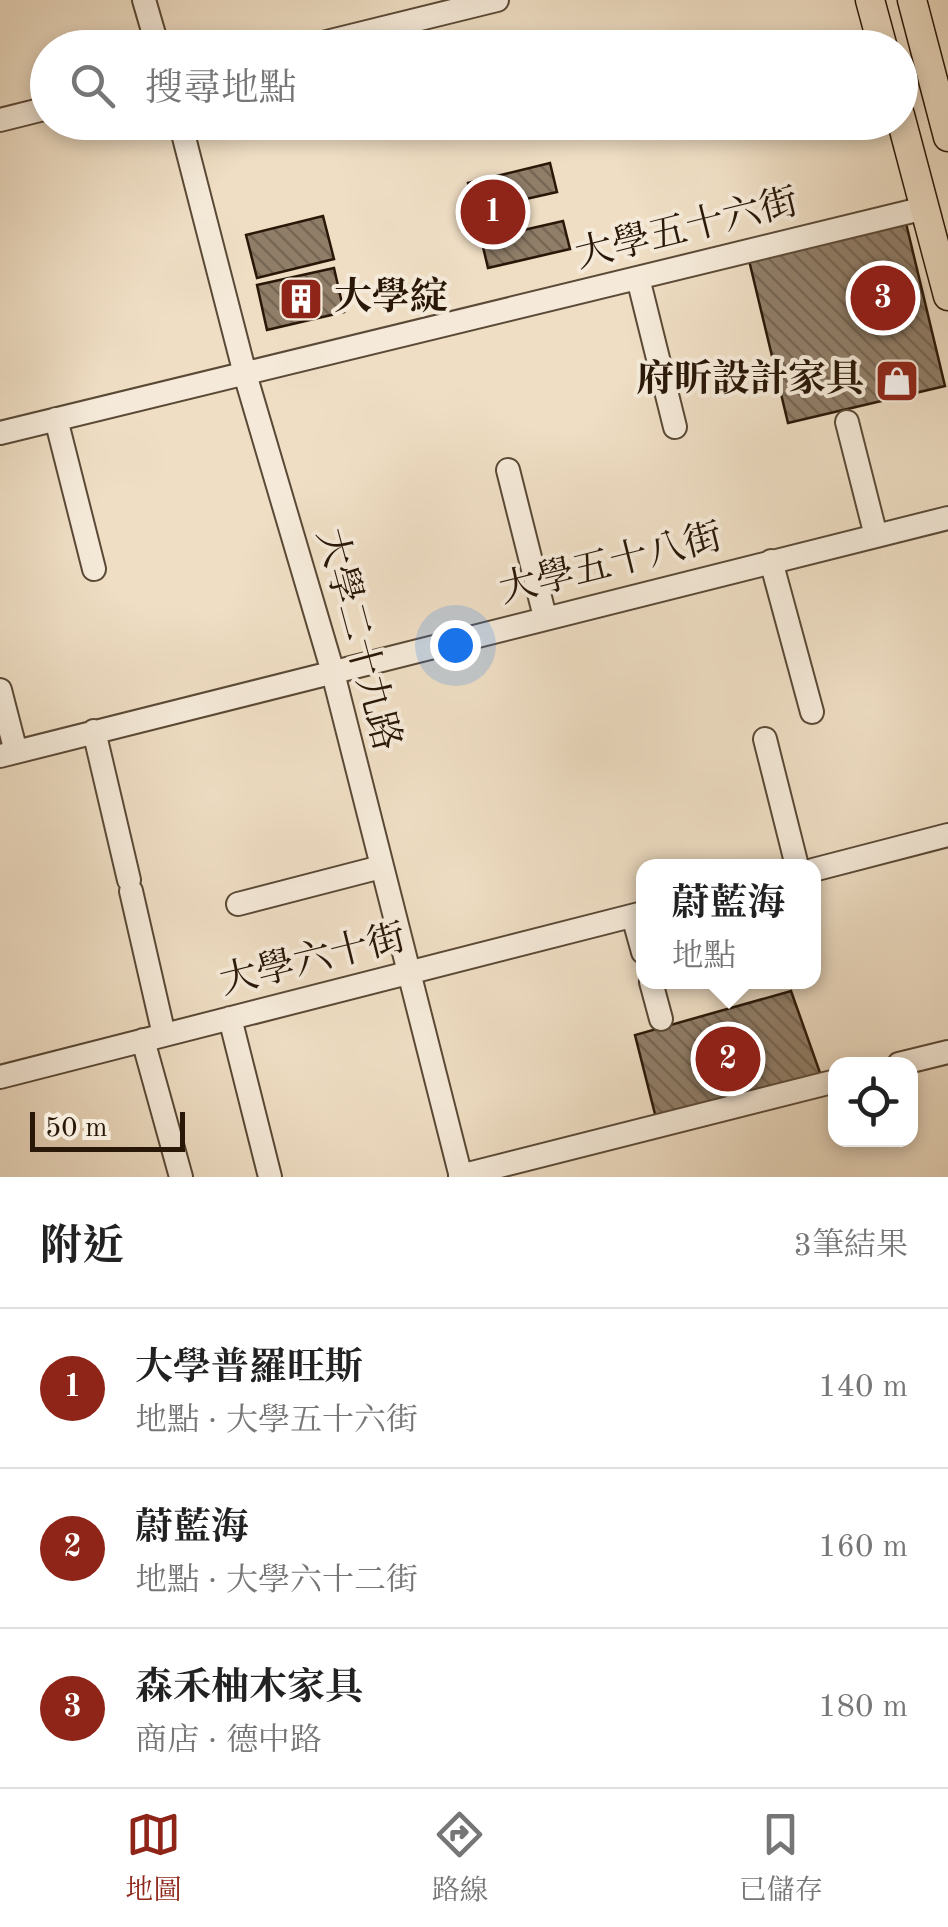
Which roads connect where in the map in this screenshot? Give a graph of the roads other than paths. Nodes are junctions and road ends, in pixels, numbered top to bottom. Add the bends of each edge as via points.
1 (144, 0) edge
2 (497, 0) edge
3 (870, 0) edge
4 (912, 0) edge
5 (153, 30) edge
6 (375, 30) edge
7 (878, 30) edge
8 (30, 112) edge
9 (0, 120) edge
10 (948, 136) edge
11 (185, 140) edge
12 (907, 140) edge
13 (925, 208) junction
14 (638, 278) junction
15 (948, 296) edge
16 (245, 374) junction
17 (56, 419) junction
18 (847, 422) dead end
19 (675, 427) dead end
20 (0, 432) edge
21 (508, 470) dead end
22 (948, 518) edge
23 (876, 536) junction
24 (771, 561) junction
25 (94, 569) dead end
26 (545, 617) junction
27 (332, 669) junction
28 (0, 690) edge
29 (812, 712) dead end
30 (94, 731) junction
31 (765, 739) dead end
32 (8, 754) edge
33 (948, 835) edge
34 (796, 859) edge
35 (381, 867) junction
36 (821, 868) edge
37 (238, 904) dead end
38 (636, 915) edge
39 (407, 973) junction
40 (653, 989) edge
41 (230, 1018) junction
42 (661, 1019) dead end
43 (154, 1037) junction
44 (948, 1052) edge
45 (918, 1059) edge
46 (0, 1076) edge
47 (828, 1083) edge
48 (461, 1176) edge
49 (181, 1177) edge
50 (270, 1177) edge

1 - 5 street
2 - 6 street
3 - 7 main road
4 - 10 main road
8 - 9 street
11 - 16 street, 大學二十九路
12 - 13 main road
13 - 14 street, 大學五十六街
13 - 15 main road
14 - 16 street, 大學五十六街
14 - 19 street
16 - 17 street, 大學五十六街
16 - 27 street, 大學二十九路
17 - 20 street, 大學五十六街
17 - 25 street
18 - 23 street
21 - 26 street
22 - 23 street, 大學五十八街
23 - 24 street, 大學五十八街
24 - 26 street, 大學五十八街
24 - 29 street
26 - 27 street, 大學五十八街
27 - 30 street, 大學五十八街
27 - 35 street, 大學二十九路
28 - 32 street
30 - 32 street, 大學五十八街
30 - 43 street via 130,886
31 - 34 street
33 - 36 street
35 - 37 street
35 - 39 street, 大學二十九路
38 - 39 street, 大學六十街
39 - 41 street, 大學六十街
39 - 48 street, 大學二十九路
40 - 42 street
41 - 43 street, 大學六十街
41 - 50 street
43 - 46 street, 大學六十街
43 - 49 street
44 - 45 street
47 - 48 street

